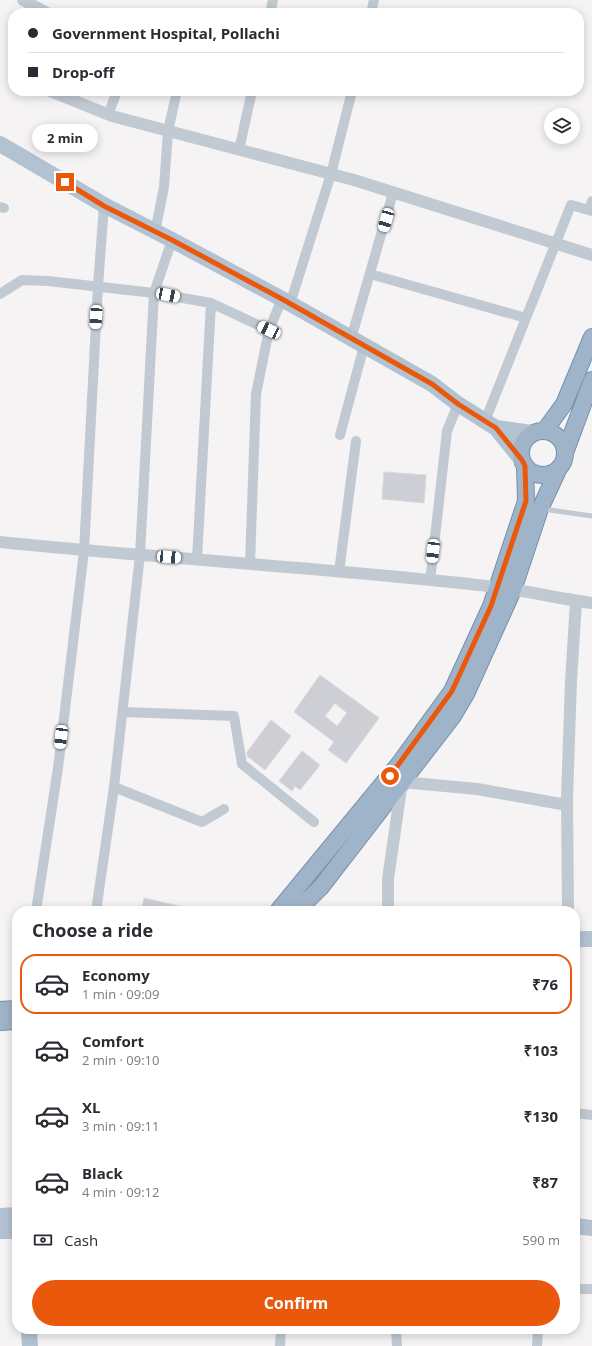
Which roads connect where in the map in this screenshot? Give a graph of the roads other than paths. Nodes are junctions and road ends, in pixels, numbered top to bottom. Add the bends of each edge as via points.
1 (23, 0) edge
2 (38, 8) edge
3 (62, 96) edge
4 (115, 96) edge
5 (177, 96) edge
6 (251, 96) edge
7 (351, 96) edge
8 (108, 115) junction
9 (168, 131) junction
10 (0, 144) edge
11 (239, 150) junction
12 (331, 174) junction
13 (393, 193) junction
14 (104, 206) junction
15 (591, 208) edge
16 (155, 232) junction
17 (172, 240) junction
18 (556, 244) junction
19 (592, 254) edge
20 (370, 274) junction
21 (98, 286) junction
22 (154, 293) junction
23 (0, 294) edge
24 (286, 302) junction
25 (211, 303) junction
26 (526, 318) junction
27 (269, 330) junction
28 (592, 337) edge
29 (358, 342) junction
30 (592, 380) edge
31 (458, 404) junction
32 (491, 425) junction
33 (538, 432) junction
34 (340, 435) dead end
35 (356, 441) dead end
36 (566, 450) junction
37 (523, 463) junction
38 (558, 470) junction
39 (540, 509) junction
40 (592, 516) edge
41 (0, 542) edge
42 (84, 551) junction
43 (140, 555) junction
44 (197, 559) junction
45 (250, 564) junction
46 (339, 572) junction
47 (430, 581) junction
48 (505, 589) junction
49 (576, 601) junction
50 (592, 603) edge
51 (123, 712) junction
52 (402, 782) junction
53 (114, 787) junction
54 (567, 805) junction
55 (224, 809) dead end
56 (314, 822) dead end
57 (37, 906) edge
58 (97, 906) edge
59 (282, 906) edge
60 (302, 906) edge
61 (388, 906) edge
62 (568, 906) edge
63 (580, 939) edge
64 (592, 939) edge
65 (12, 1009) edge
66 (0, 1010) edge
67 (12, 1021) edge
68 (0, 1022) edge
69 (580, 1114) edge
70 (592, 1115) edge
71 (12, 1215) edge
72 (0, 1216) edge
73 (580, 1227) edge
74 (592, 1228) edge
75 (12, 1231) edge
76 (0, 1232) edge
77 (580, 1289) edge
78 (592, 1289) edge
79 (29, 1334) edge
80 (280, 1334) edge
81 (396, 1334) edge
82 (538, 1334) edge
83 (30, 1346) edge
84 (280, 1346) edge
85 (397, 1346) edge
86 (537, 1346) edge

1 - 2 street
3 - 8 street
4 - 8 street
5 - 9 street
6 - 11 street
7 - 12 street
8 - 9 street
9 - 11 street
9 - 16 street via 164,187
10 - 14 main road
11 - 12 street
12 - 13 street
12 - 24 street
13 - 18 street
13 - 20 street
14 - 16 main road
14 - 21 street
15 - 18 street via 571,205
16 - 17 main road
17 - 22 street
17 - 24 main road
18 - 19 street
18 - 26 street
20 - 26 street
20 - 29 street
21 - 22 street
21 - 23 street via 22,280
21 - 42 street
22 - 25 street
22 - 43 street
24 - 27 street
24 - 29 main road
25 - 27 street
25 - 44 street
26 - 32 street
27 - 45 street via 256,394
28 - 33 highway via 564,404
29 - 31 main road via 432,384
29 - 34 street
30 - 36 highway
31 - 32 main road
31 - 47 street via 447,431
32 - 33 main road
32 - 37 main road
33 - 36 highway via 552,432 563,442
33 - 37 highway via 525,439 521,453
35 - 46 street
36 - 38 highway via 563,464
37 - 38 highway via 537,475 544,476
37 - 48 highway via 526,501
38 - 39 highway
39 - 40 lane
39 - 48 highway
41 - 42 street
42 - 43 street
42 - 57 street via 58,768
43 - 44 street
43 - 51 street
44 - 45 street
45 - 46 street
46 - 47 street
47 - 48 street
48 - 49 street
48 - 52 highway via 466,694 453,716
48 - 59 highway via 491,606 452,691 398,764
49 - 50 street
49 - 54 street
51 - 53 street
51 - 56 street via 234,716 242,764
52 - 54 street via 477,789
52 - 60 highway via 320,887
52 - 61 street via 388,879
53 - 55 street via 202,822
53 - 58 street
54 - 62 street
63 - 64 main road
65 - 66 highway
67 - 68 highway
69 - 70 street
71 - 72 main road
73 - 74 main road
75 - 76 main road
77 - 78 street
79 - 83 main road
80 - 84 street
81 - 85 street
82 - 86 street

